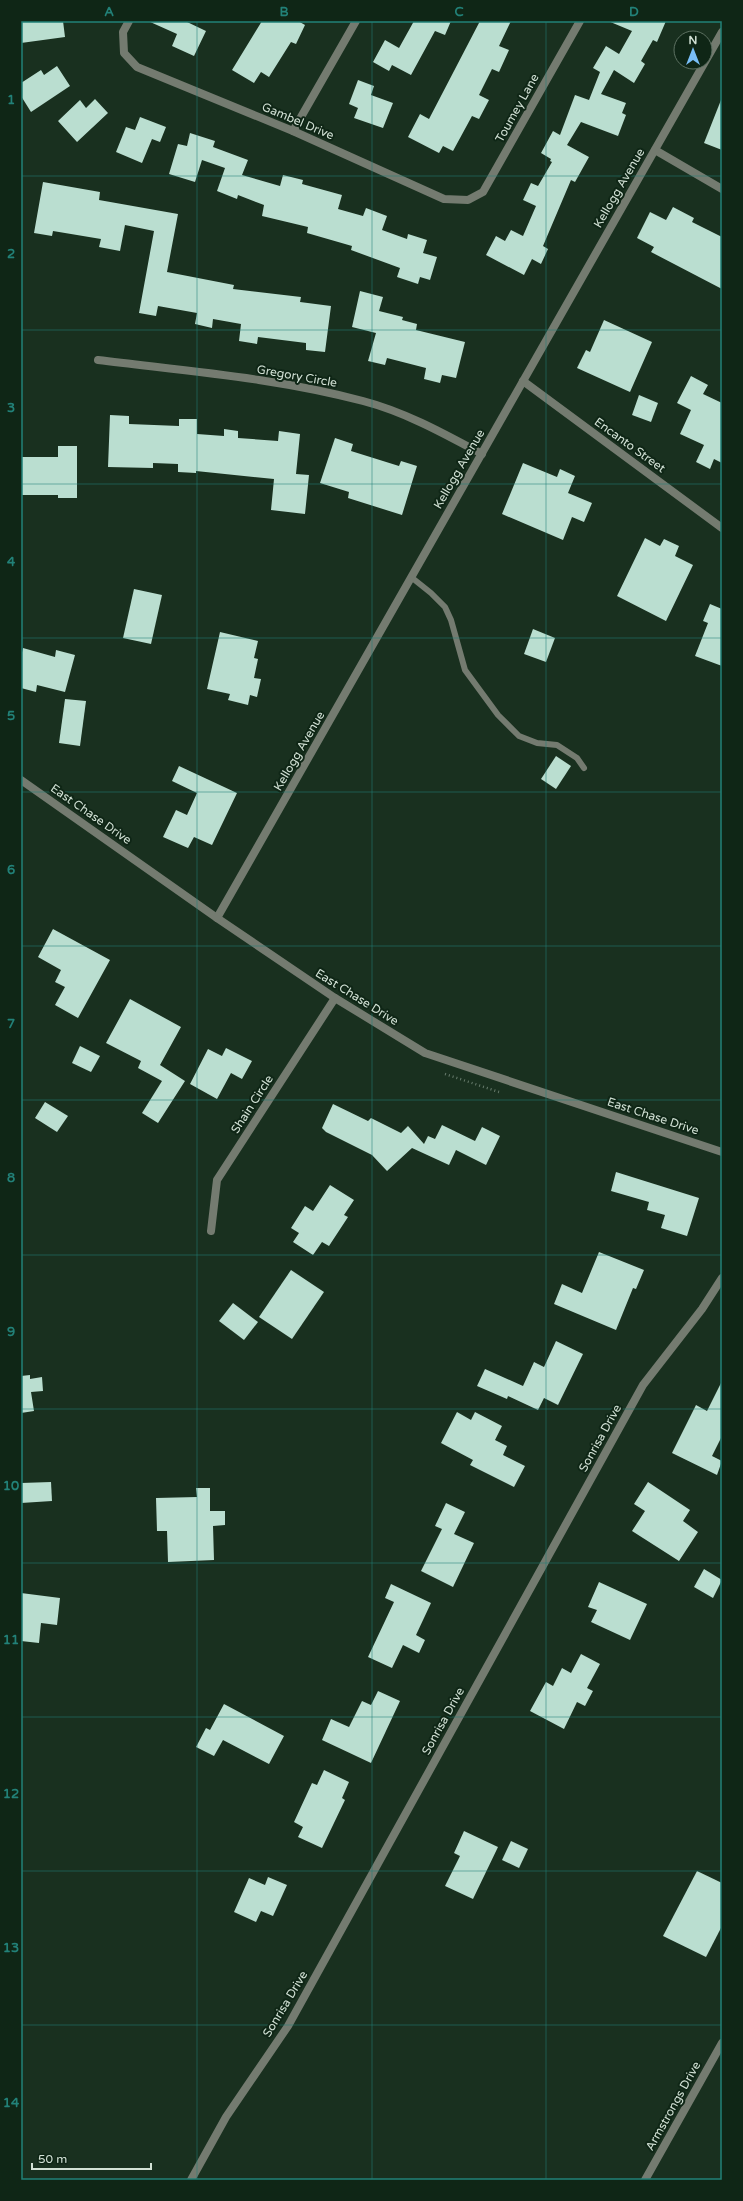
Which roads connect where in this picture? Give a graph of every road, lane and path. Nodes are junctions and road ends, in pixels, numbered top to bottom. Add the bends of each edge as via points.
1 (129, 21) edge
2 (356, 21) edge
3 (580, 21) edge
4 (722, 32) edge
5 (293, 131) junction
6 (655, 150) junction
7 (722, 189) edge
8 (468, 200) joint
9 (98, 360) dead end
10 (523, 381) junction
11 (482, 454) junction
12 (722, 528) edge
13 (411, 577) junction
14 (584, 768) dead end
15 (21, 780) edge
16 (217, 918) junction
17 (335, 998) junction
18 (722, 1152) edge
19 (211, 1231) dead end
20 (722, 1278) edge
21 (722, 2043) edge
22 (191, 2180) edge
23 (645, 2180) edge

1 - 5 street, Gambel Drive via 123,32 124,53 137,67
2 - 5 street
3 - 8 street, Toumey Lane via 483,192
4 - 6 street, Kellogg Avenue
5 - 8 street, Gambel Drive via 444,199
6 - 7 street
6 - 10 street, Kellogg Avenue
9 - 11 street, Gregory Circle via 262,381 363,401 422,422
10 - 11 street, Kellogg Avenue
10 - 12 street, Encanto Street
11 - 13 street, Kellogg Avenue
13 - 14 lane via 445,607 465,670 498,715 519,736 537,743 557,745 577,758
13 - 16 street, Kellogg Avenue
15 - 16 street, East Chase Drive
16 - 17 street, East Chase Drive
17 - 18 street, East Chase Drive via 425,1053
17 - 19 street, Shain Circle via 217,1180
20 - 22 street, Sonrisa Drive via 702,1309 643,1385 288,2026 226,2117
21 - 23 street, Armstrongs Drive

